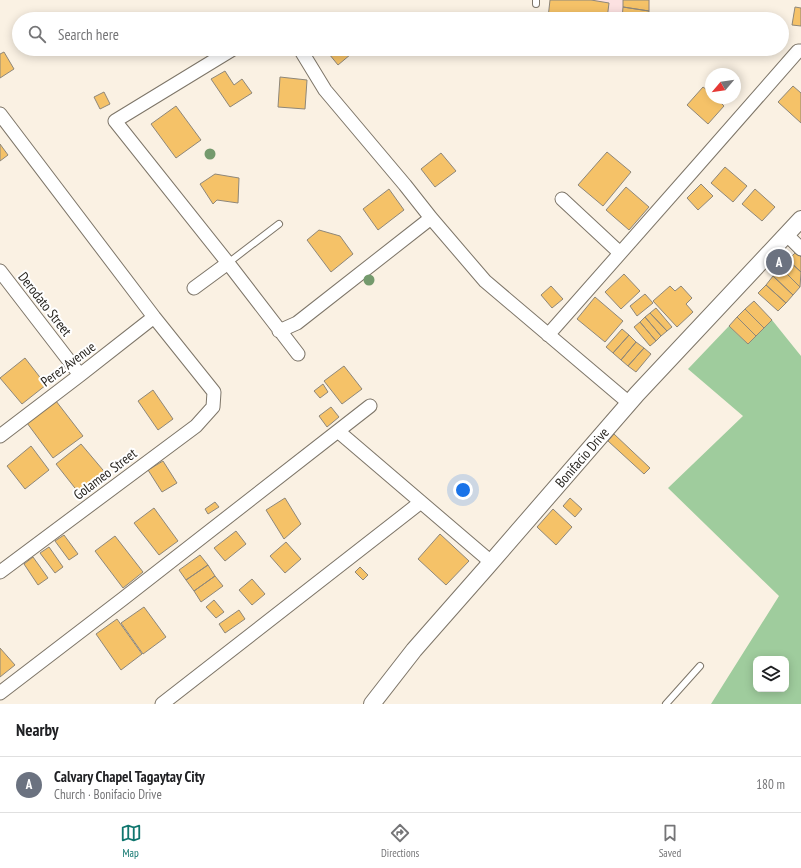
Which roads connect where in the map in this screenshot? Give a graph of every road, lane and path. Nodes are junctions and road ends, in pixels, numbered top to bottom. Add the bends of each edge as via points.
1 (801, 51) edge
2 (222, 56) edge
3 (304, 56) edge
4 (0, 114) edge
5 (562, 199) dead end
6 (431, 218) junction
7 (801, 219) edge
8 (279, 224) dead end
9 (786, 235) junction
10 (801, 249) edge
11 (620, 253) junction
12 (228, 263) junction
13 (0, 271) edge
14 (194, 288) dead end
15 (154, 317) junction
16 (279, 331) junction
17 (548, 335) junction
18 (298, 354) dead end
19 (80, 375) junction
20 (629, 403) junction
21 (370, 406) dead end
22 (339, 432) junction
23 (1, 434) edge
24 (421, 502) junction
25 (491, 562) junction
26 (0, 572) edge
27 (700, 666) dead end
28 (0, 693) edge
29 (162, 704) edge
30 (372, 704) edge
31 (666, 704) edge

1 - 11 street via 798,50
2 - 12 street via 115,121
3 - 6 street via 325,90
4 - 15 street
5 - 11 street
6 - 16 street via 297,323
6 - 17 street via 485,280
7 - 9 street, Bonifacio Drive
8 - 12 lane
9 - 10 street
9 - 20 street, Bonifacio Drive
11 - 17 street
12 - 14 street
12 - 16 street
13 - 19 street, Derodato Street
15 - 19 street, Perez Avenue
15 - 26 street, Golameo Street via 214,392 213,407 196,426
16 - 18 street
17 - 20 street
19 - 23 street, Perez Avenue
20 - 25 street, Bonifacio Drive
21 - 22 street
22 - 24 street
22 - 28 street
24 - 25 street
24 - 29 street
25 - 30 street, Bonifacio Drive via 414,650
27 - 31 lane

